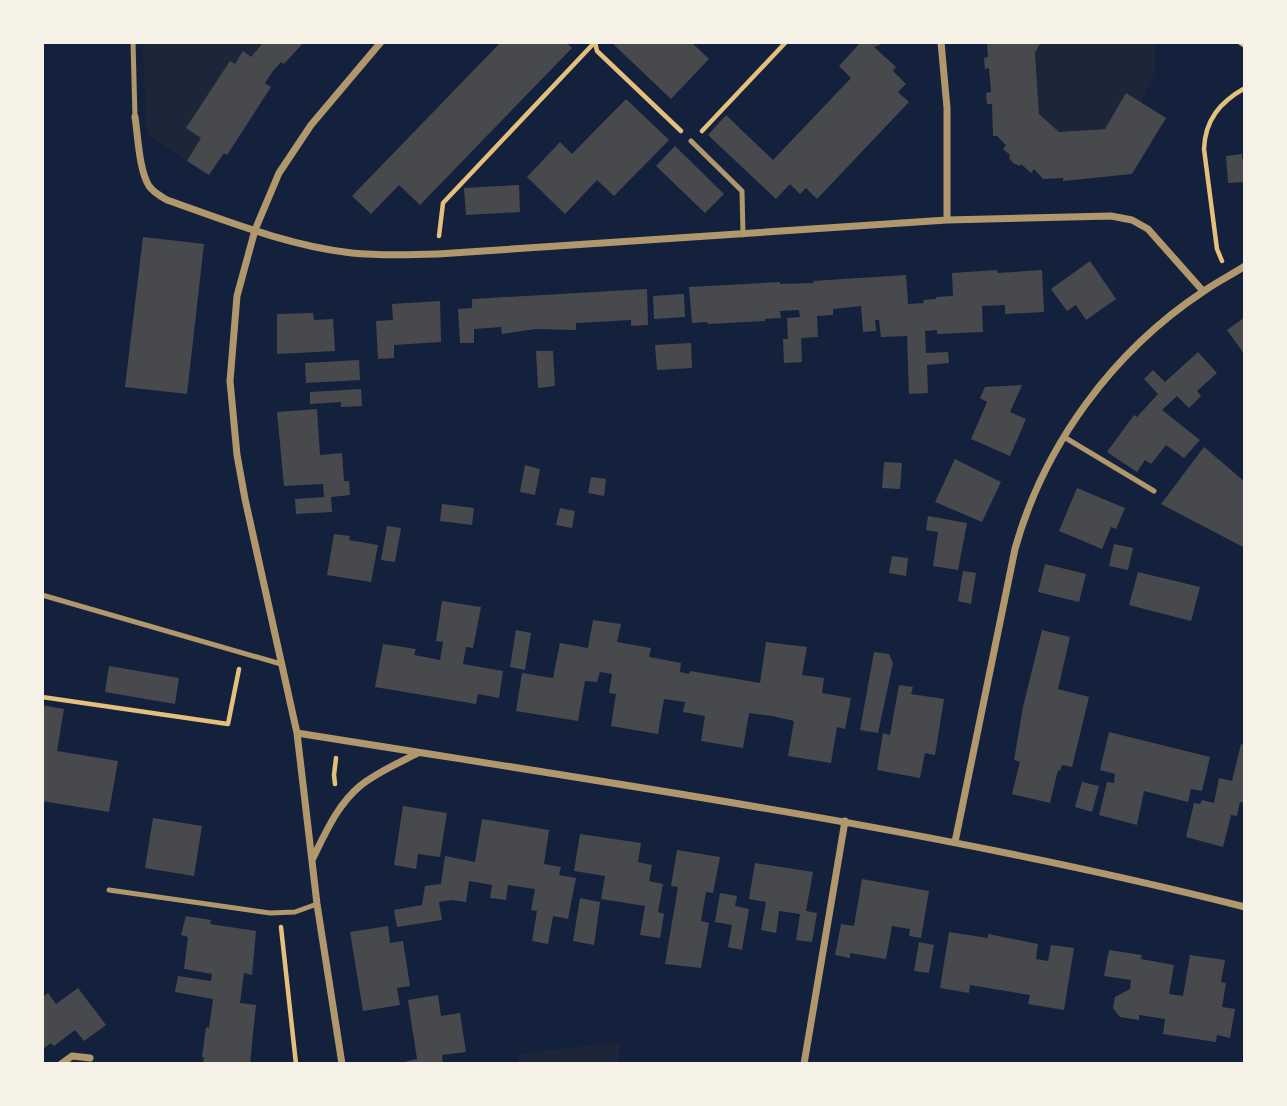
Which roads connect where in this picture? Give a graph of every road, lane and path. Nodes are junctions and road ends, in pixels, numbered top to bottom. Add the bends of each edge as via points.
1 (133, 42) edge
2 (381, 42) edge
3 (595, 42) edge
4 (786, 42) edge
5 (941, 42) edge
6 (1239, 42) edge
7 (1245, 46) edge
8 (1245, 88) edge
9 (135, 117) joint
10 (691, 141) junction
11 (947, 220) junction
12 (255, 230) junction
13 (743, 235) junction
14 (438, 254) junction
15 (1245, 266) edge
16 (1228, 277) junction
17 (1203, 291) junction
18 (1063, 437) junction
19 (1154, 491) dead end
20 (42, 595) edge
21 (242, 654) junction
22 (281, 664) junction
23 (42, 697) edge
24 (297, 733) junction
25 (338, 740) junction
26 (418, 753) junction
27 (347, 799) junction
28 (845, 821) junction
29 (955, 842) junction
30 (311, 860) junction
31 (109, 890) dead end
32 (317, 904) junction
33 (1245, 907) edge
34 (279, 913) junction
35 (90, 1058) dead end
36 (61, 1064) edge
37 (296, 1064) edge
38 (342, 1064) edge
39 (804, 1064) edge

1 - 9 lane
2 - 12 street via 293,150
3 - 10 path via 597,51
3 - 14 path via 443,203
4 - 10 path
5 - 11 street via 947,108
6 - 7 path
8 - 16 path via 1222,103 1205,137 1217,249
9 - 12 street via 145,175 156,194
10 - 13 lane via 742,191
11 - 13 street
11 - 17 street via 1111,216 1132,220 1148,229
12 - 14 street via 349,253
12 - 22 street via 235,309 230,381 244,499
13 - 14 street
15 - 16 street
16 - 17 street
17 - 18 street via 1115,368
18 - 19 lane
18 - 29 street via 1032,498 1015,549
20 - 21 lane
21 - 22 lane
21 - 23 path via 228,724
22 - 24 street
24 - 25 street
24 - 30 street
25 - 26 street
25 - 27 path via 334,775
26 - 27 street via 361,785
26 - 28 street
27 - 30 street
28 - 29 street
28 - 39 street
29 - 33 street via 1128,877
30 - 32 street
31 - 34 lane
32 - 34 lane
32 - 38 street
34 - 37 path
35 - 36 street via 72,1056

